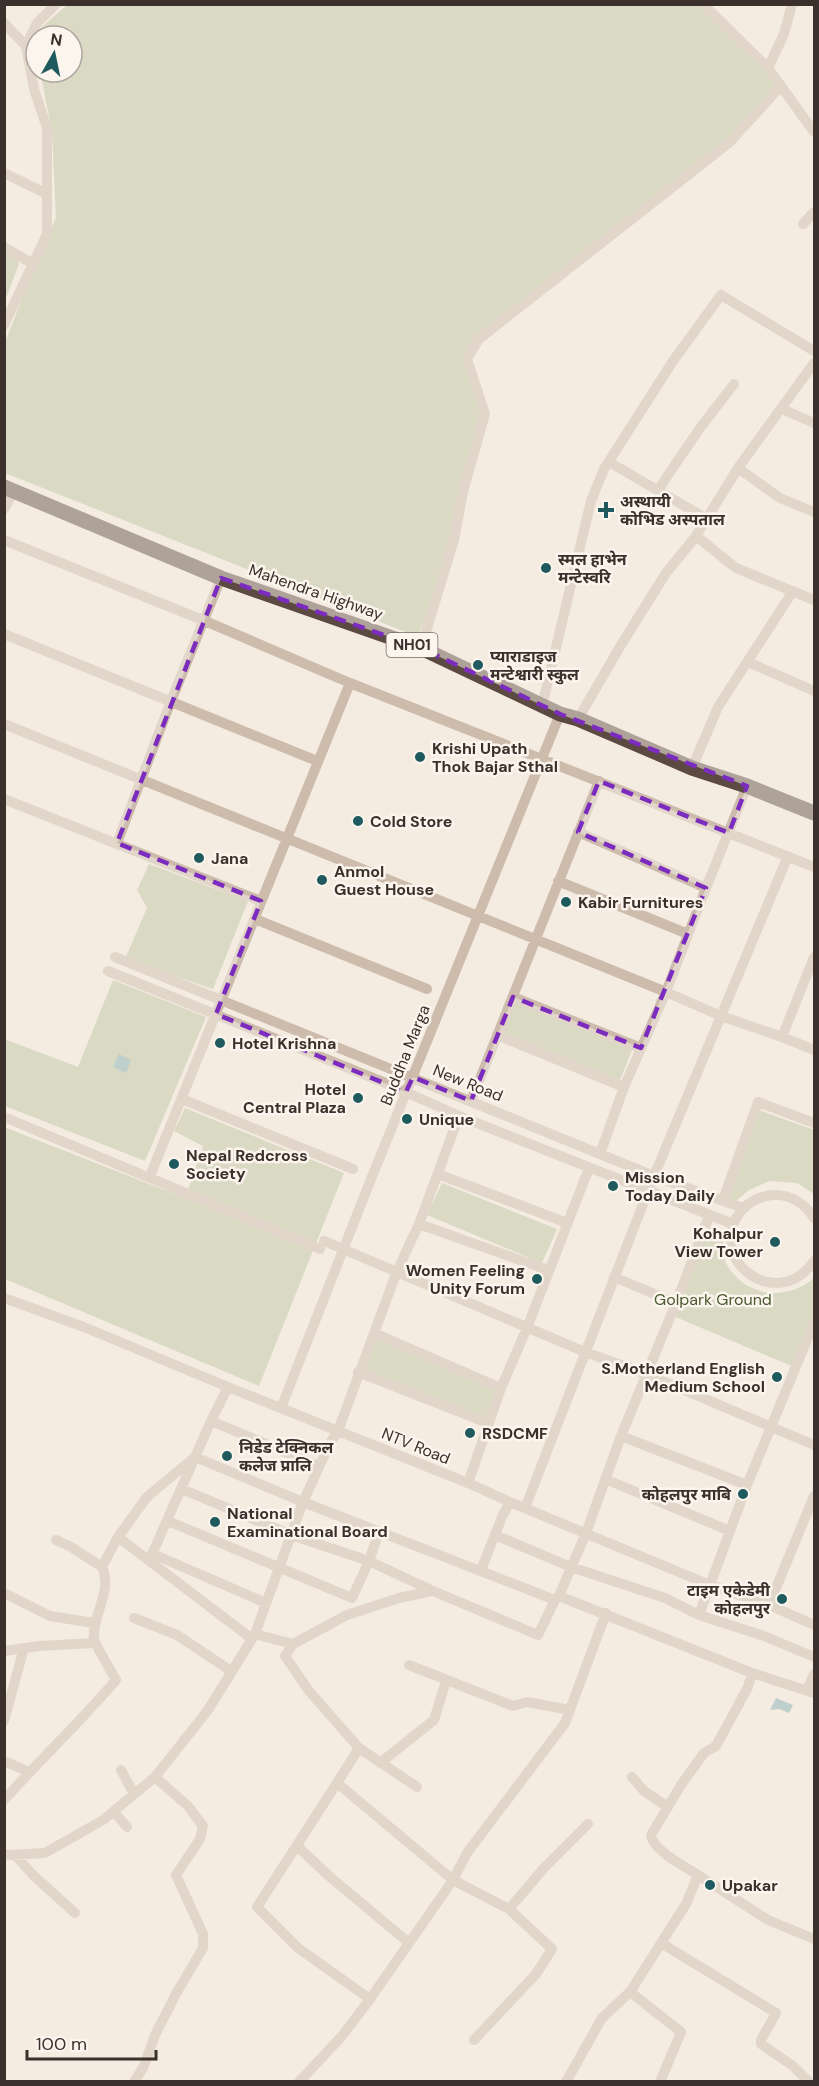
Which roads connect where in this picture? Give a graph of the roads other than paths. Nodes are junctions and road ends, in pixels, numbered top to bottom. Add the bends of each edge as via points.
1 (56, 4) edge
2 (703, 4) edge
3 (792, 4) edge
4 (4, 23) edge
5 (37, 24) edge
6 (24, 44) edge
7 (768, 68) junction
8 (32, 84) edge
9 (781, 86) junction
10 (814, 132) edge
11 (4, 173) edge
12 (47, 194) junction
13 (814, 212) edge
14 (803, 224) dead end
15 (4, 247) edge
16 (33, 264) junction
17 (4, 325) edge
18 (814, 351) edge
19 (814, 363) edge
20 (734, 384) dead end
21 (782, 409) junction
22 (814, 423) edge
23 (609, 462) junction
24 (738, 468) junction
25 (9, 489) edge
26 (659, 490) junction
27 (4, 509) edge
28 (814, 512) edge
29 (706, 519) junction
30 (696, 536) junction
31 (4, 540) edge
32 (221, 578) junction
33 (793, 591) junction
34 (814, 600) edge
35 (205, 621) junction
36 (4, 634) edge
37 (421, 648) junction
38 (748, 662) junction
39 (350, 683) junction
40 (814, 691) edge
41 (171, 701) junction
42 (542, 706) junction
43 (560, 714) junction
44 (578, 719) junction
45 (4, 724) edge
46 (542, 758) junction
47 (317, 761) junction
48 (692, 768) junction
49 (142, 780) junction
50 (599, 781) junction
51 (747, 786) junction
52 (4, 799) edge
53 (814, 813) edge
54 (578, 832) junction
55 (729, 833) junction
56 (286, 837) junction
57 (117, 843) junction
58 (788, 856) junction
59 (814, 867) edge
60 (558, 881) junction
61 (706, 888) junction
62 (261, 901) junction
63 (478, 916) junction
64 (255, 919) junction
65 (688, 934) junction
66 (535, 939) junction
67 (115, 957) dead end
68 (814, 957) edge
69 (108, 971) dead end
70 (809, 986) edge
71 (427, 989) dead end
72 (666, 992) junction
73 (513, 997) junction
74 (222, 999) junction
75 (216, 1014) junction
76 (721, 1016) junction
77 (497, 1035) junction
78 (782, 1036) junction
79 (641, 1048) junction
80 (814, 1050) edge
81 (412, 1077) junction
82 (624, 1087) junction
83 (406, 1092) junction
84 (182, 1099) junction
85 (471, 1101) junction
86 (459, 1116) junction
87 (4, 1117) edge
88 (814, 1123) edge
89 (600, 1154) junction
90 (589, 1168) junction
91 (353, 1169) dead end
92 (438, 1174) junction
93 (150, 1176) junction
94 (654, 1176) junction
95 (649, 1192) junction
96 (723, 1200) junction
97 (743, 1208) junction
98 (709, 1216) junction
99 (814, 1218) edge
100 (567, 1223) junction
101 (419, 1224) junction
102 (734, 1224) junction
103 (343, 1248) junction
104 (814, 1261) edge
105 (548, 1270) junction
106 (397, 1271) junction
107 (614, 1277) junction
108 (4, 1298) edge
109 (676, 1303) junction
110 (814, 1323) edge
111 (527, 1328) junction
112 (375, 1333) junction
113 (585, 1352) junction
114 (358, 1372) junction
115 (646, 1374) junction
116 (228, 1387) junction
117 (501, 1388) junction
118 (281, 1408) junction
119 (211, 1421) junction
120 (488, 1423) junction
121 (771, 1427) junction
122 (338, 1431) junction
123 (621, 1436) junction
124 (814, 1444) edge
125 (195, 1457) junction
126 (319, 1467) junction
127 (605, 1479) junction
128 (468, 1483) junction
129 (747, 1485) junction
130 (182, 1489) junction
131 (814, 1496) edge
132 (303, 1502) junction
133 (510, 1502) junction
134 (525, 1508) junction
135 (168, 1521) junction
136 (730, 1531) junction
137 (380, 1532) junction
138 (586, 1533) junction
139 (291, 1535) junction
140 (495, 1535) junction
141 (118, 1537) junction
142 (56, 1540) dead end
143 (151, 1558) junction
144 (369, 1561) junction
145 (102, 1567) junction
146 (279, 1567) junction
147 (571, 1567) junction
148 (481, 1570) junction
149 (710, 1585) junction
150 (433, 1591) junction
151 (4, 1593) edge
152 (352, 1598) junction
153 (557, 1598) junction
154 (266, 1603) junction
155 (769, 1605) junction
156 (606, 1613) junction
157 (347, 1615) junction
158 (699, 1615) junction
159 (134, 1618) dead end
160 (94, 1623) junction
161 (814, 1625) edge
162 (253, 1637) junction
163 (94, 1643) junction
164 (294, 1644) junction
165 (24, 1648) junction
166 (4, 1651) edge
167 (814, 1657) edge
168 (409, 1665) dead end
169 (231, 1671) junction
170 (752, 1674) junction
171 (814, 1674) edge
172 (446, 1681) junction
173 (811, 1692) edge
174 (570, 1710) junction
175 (4, 1721) edge
176 (358, 1748) junction
177 (4, 1761) edge
178 (381, 1763) junction
179 (122, 1770) dead end
180 (29, 1772) junction
181 (155, 1777) junction
182 (632, 1777) dead end
183 (338, 1783) junction
184 (417, 1787) dead end
185 (134, 1794) junction
186 (4, 1800) edge
187 (669, 1807) junction
188 (114, 1812) junction
189 (588, 1824) dead end
190 (127, 1827) dead end
191 (297, 1846) junction
192 (10, 1854) edge
193 (698, 1875) junction
194 (453, 1880) junction
195 (509, 1909) junction
196 (75, 1913) dead end
197 (814, 1939) edge
198 (409, 1942) junction
199 (661, 1943) junction
200 (630, 1992) junction
201 (370, 1999) junction
202 (474, 2040) dead end
203 (134, 2082) edge
204 (298, 2082) edge
205 (566, 2082) edge
206 (660, 2082) edge
207 (809, 2082) edge

1 - 5 street
2 - 7 street
3 - 7 street via 784,34
4 - 6 street
7 - 9 street
8 - 12 street via 47,128
9 - 10 street
9 - 37 street via 730,142 479,339 467,359 485,414 454,540
11 - 12 street
12 - 16 street via 47,234
13 - 14 street
15 - 16 street
16 - 17 street
18 - 23 street via 721,295
19 - 21 street
20 - 26 street
21 - 22 street
21 - 24 street
23 - 26 street
23 - 42 street via 591,501
24 - 28 street via 780,498
24 - 29 street
25 - 27 street
25 - 32 highway, Mahendra Highway / NH01
26 - 29 street
29 - 30 street
30 - 33 street via 736,568
30 - 44 street via 666,573
31 - 35 street
32 - 35 street
32 - 37 highway, Mahendra Highway / NH01
33 - 34 street
33 - 38 street
35 - 39 street
35 - 41 street
36 - 41 street
37 - 42 highway, Mahendra Highway / NH01
38 - 40 street
38 - 48 street via 718,707
39 - 46 street
39 - 47 street
41 - 47 street
41 - 49 street
42 - 43 highway, Mahendra Highway / NH01
43 - 44 highway, Mahendra Highway / NH01
43 - 46 street, Buddha Marga
44 - 48 highway, Mahendra Highway / NH01
45 - 49 street
46 - 50 street
46 - 63 street, Buddha Marga
47 - 56 street
48 - 51 highway, Mahendra Highway / NH01
49 - 56 street
49 - 57 street
50 - 54 street
50 - 55 street
51 - 53 highway, Mahendra Highway / NH01
51 - 55 street
52 - 57 street
54 - 60 street
54 - 61 street
55 - 58 street
55 - 61 street
56 - 62 street
56 - 63 street
57 - 62 street
58 - 59 street
58 - 76 street
60 - 65 street
60 - 66 street
61 - 65 street
62 - 64 street
63 - 66 street
63 - 81 street, Buddha Marga
64 - 71 street
64 - 74 street
65 - 72 street
66 - 72 street
66 - 73 street
67 - 74 street, New Road
68 - 70 street
69 - 75 street, New Road
70 - 78 street
72 - 76 street
72 - 79 street
73 - 77 street
73 - 79 street
74 - 75 street
74 - 81 street, New Road
75 - 83 street, New Road
75 - 84 street
76 - 78 street
76 - 94 street
77 - 82 street
77 - 85 street
78 - 80 street
79 - 82 street
81 - 83 street, Buddha Marga
81 - 85 street, New Road
82 - 89 street
83 - 86 street, New Road
83 - 103 street, Buddha Marga
84 - 91 street
84 - 93 street
85 - 89 street, New Road
86 - 90 street, New Road
86 - 92 street
87 - 93 street
88 - 96 street via 758,1102
89 - 94 street, New Road
90 - 95 street, New Road
90 - 100 street
92 - 100 street
92 - 101 street
93 - 103 street via 322,1245
94 - 95 street
94 - 96 street, New Road
95 - 98 street, New Road
95 - 107 street
96 - 97 street, New Road
97 - 99 street via 758,1198 776,1195 799,1202
97 - 102 street
98 - 102 street, New Road
98 - 109 street
100 - 105 street
101 - 105 street
101 - 106 street
102 - 104 street via 731,1242 735,1259 753,1278 770,1283 788,1282 803,1274
103 - 106 street
103 - 118 street, Buddha Marga
105 - 111 street
106 - 111 street
106 - 112 street
107 - 109 street
107 - 113 street
108 - 116 street, NTV Road
109 - 115 street
110 - 121 street
111 - 113 street
111 - 117 street
112 - 114 street
112 - 117 street
113 - 115 street
113 - 134 street
114 - 120 street
114 - 122 street
115 - 121 street
115 - 123 street
116 - 118 street, NTV Road
116 - 119 street
117 - 120 street
118 - 122 street, NTV Road
119 - 125 street
119 - 126 street
120 - 128 street
121 - 124 street
121 - 129 street
122 - 126 street
122 - 128 street, NTV Road
123 - 127 street
123 - 129 street
125 - 130 street
125 - 132 street
125 - 141 street via 147,1497
126 - 132 street
127 - 136 street
127 - 138 street
128 - 133 street, NTV Road
129 - 136 street
130 - 135 street
130 - 139 street
131 - 155 street
132 - 137 street
132 - 139 street
133 - 134 street, NTV Road
133 - 140 street
134 - 138 street, NTV Road
135 - 143 street
135 - 146 street
136 - 149 street
137 - 144 street
137 - 148 street
138 - 147 street
138 - 149 street, NTV Road
139 - 144 street
139 - 146 street
140 - 147 street
140 - 148 street
141 - 143 street
141 - 145 street
142 - 145 street
143 - 154 street
143 - 162 street
144 - 150 street
144 - 152 street
145 - 160 street via 105,1590
146 - 152 street
146 - 154 street
147 - 153 street
147 - 158 street via 665,1598
148 - 153 street
149 - 155 street, NTV Road
149 - 158 street
150 - 153 street via 538,1635
150 - 157 street
151 - 160 street via 50,1616
152 - 157 street
153 - 156 street
154 - 162 street
155 - 161 street, NTV Road
156 - 170 street
156 - 174 street
157 - 164 street
158 - 167 street
159 - 169 street via 177,1635
160 - 163 street
162 - 164 street
162 - 169 street
163 - 165 street
163 - 180 street via 116,1680
164 - 176 street via 285,1656
165 - 166 street
165 - 175 street
168 - 172 street
169 - 181 street via 208,1710
170 - 173 street
170 - 187 street via 716,1746 704,1753
171 - 173 street
172 - 174 street via 513,1706 527,1702
172 - 178 street via 434,1720
174 - 194 street via 565,1723 467,1853
176 - 178 street
176 - 183 street
177 - 180 street
178 - 184 street
179 - 185 street
180 - 186 street
181 - 185 street
181 - 203 street via 188,1806 202,1826 200,1839 176,1875 203,1934 203,1948
182 - 187 street via 644,1791
183 - 191 street
183 - 194 street
185 - 188 street
187 - 193 street via 651,1841
188 - 190 street
188 - 192 street via 45,1853
189 - 195 street
191 - 198 street
191 - 201 street via 257,1907 298,1948
192 - 196 street
193 - 197 street via 768,1920
193 - 199 street via 686,1905
194 - 195 street
194 - 198 street
195 - 202 street via 552,1950 536,1974
198 - 201 street
199 - 200 street
199 - 207 street via 776,2013 761,2044
200 - 205 street via 602,2018
200 - 206 street via 681,2032
201 - 204 street via 342,2036

